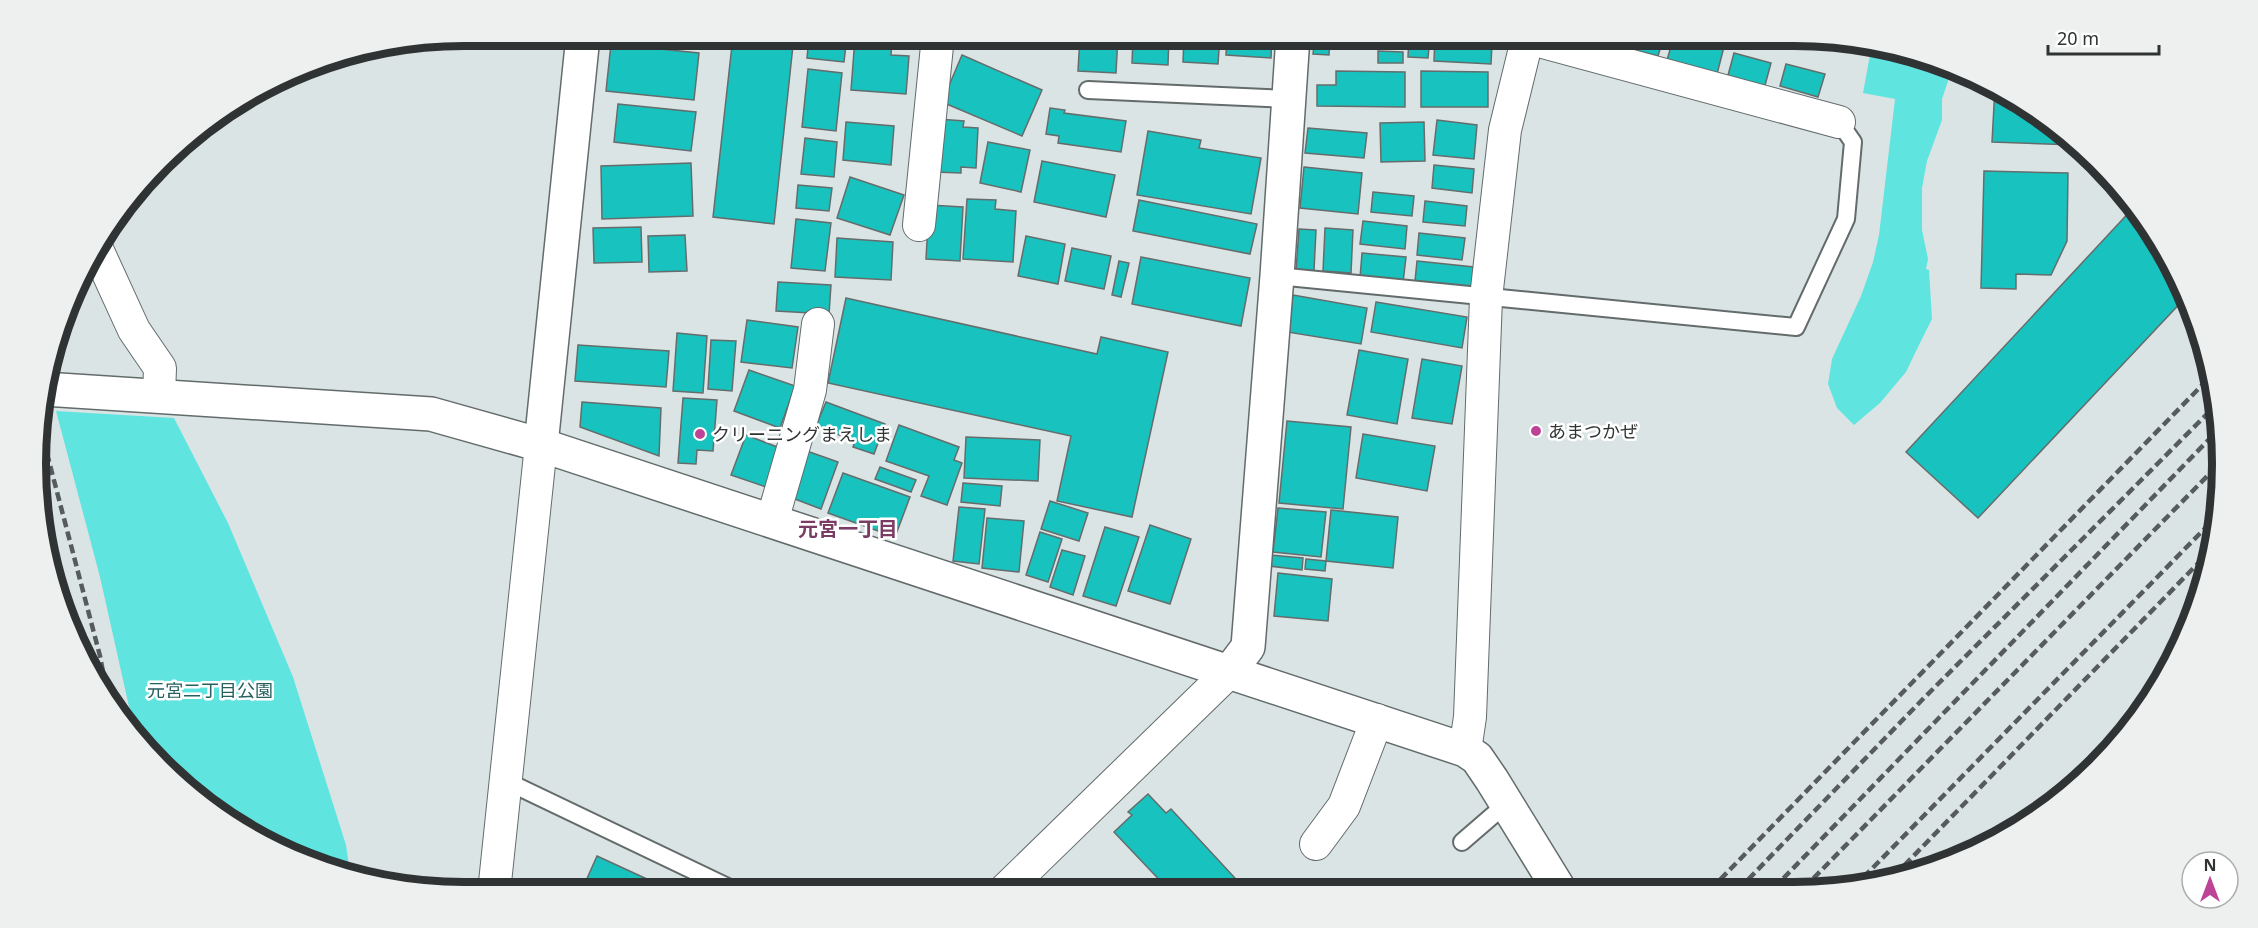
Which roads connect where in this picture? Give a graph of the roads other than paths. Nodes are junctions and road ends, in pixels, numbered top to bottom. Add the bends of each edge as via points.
1 (582, 46) edge
2 (937, 46) edge
3 (1292, 46) edge
4 (1526, 46) edge
5 (1561, 46) edge
6 (1088, 90) dead end
7 (1288, 99) junction
8 (1839, 122) joint
9 (919, 225) dead end
10 (101, 257) edge
11 (1277, 276) junction
12 (1486, 298) junction
13 (818, 324) dead end
14 (54, 389) edge
15 (159, 396) junction
16 (542, 445) junction
17 (772, 521) junction
18 (1230, 671) junction
19 (1377, 720) junction
20 (1465, 750) junction
21 (506, 781) junction
22 (1506, 804) junction
23 (1462, 842) dead end
24 (1316, 844) dead end
25 (495, 882) edge
26 (717, 882) edge
27 (1013, 882) edge
28 (1555, 882) edge

1 - 16 street
2 - 9 street
3 - 7 street
4 - 12 street via 1505,130
5 - 8 street
6 - 7 lane
7 - 11 street
8 - 12 lane via 1853,142 1846,219 1796,327
10 - 15 street via 134,330 160,368
11 - 12 lane
11 - 18 street via 1248,647
12 - 20 street via 1470,717
13 - 17 street via 810,390
14 - 15 street
15 - 16 street via 431,414
16 - 17 street
16 - 21 street
17 - 18 street
18 - 19 street
18 - 27 street
19 - 20 street
19 - 24 street via 1344,806
20 - 22 street via 1477,758
21 - 25 street
21 - 26 lane
22 - 23 lane
22 - 28 street

